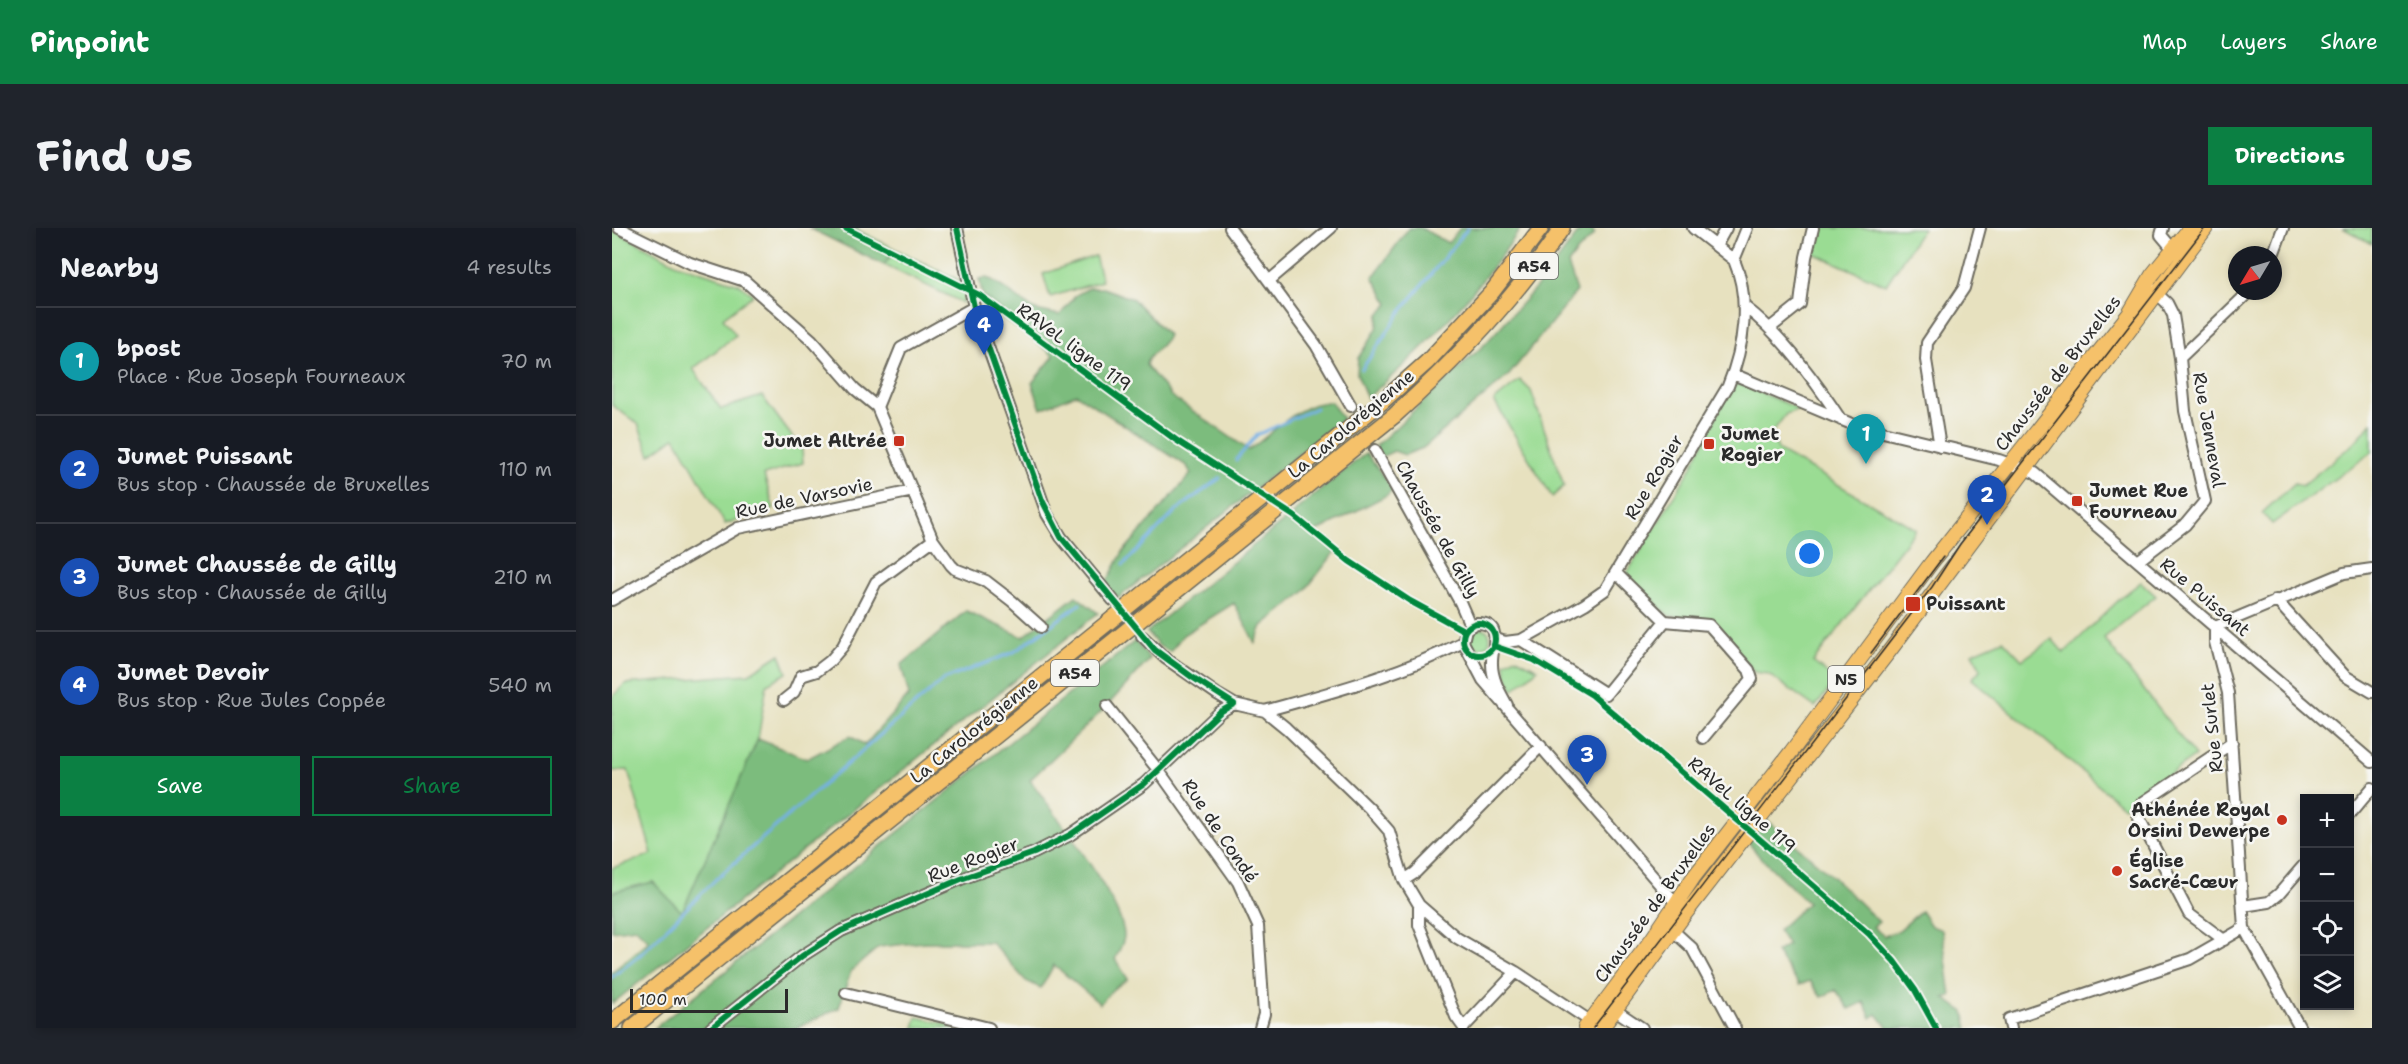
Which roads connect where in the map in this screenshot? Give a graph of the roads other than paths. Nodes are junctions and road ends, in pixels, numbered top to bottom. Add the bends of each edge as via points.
1 (619, 228) edge
2 (957, 228) edge
3 (1230, 228) edge
4 (1331, 228) edge
5 (1541, 228) edge
6 (1562, 228) edge
7 (1693, 228) edge
8 (1726, 228) edge
9 (1747, 228) edge
10 (1813, 228) edge
11 (1980, 228) edge
12 (2163, 228) edge
13 (2190, 228) edge
14 (2206, 228) edge
15 (2283, 228) edge
16 (1716, 246) junction
17 (2276, 246) edge
18 (2177, 254) junction
19 (1734, 260) junction
20 (1270, 280) junction
21 (2152, 289) junction
22 (2241, 300) edge
23 (974, 307) junction
24 (1745, 307) junction
25 (1770, 328) junction
26 (2180, 358) junction
27 (1733, 374) junction
28 (1351, 406) dead end
29 (877, 407) junction
30 (1842, 420) junction
31 (1941, 447) junction
32 (1375, 450) dead end
33 (2016, 466) junction
34 (913, 491) junction
35 (933, 540) junction
36 (2138, 561) junction
37 (2372, 569) edge
38 (1616, 573) junction
39 (612, 600) edge
40 (1113, 600) dead end
41 (2276, 600) junction
42 (1665, 621) junction
43 (1470, 625) junction
44 (1041, 627) dead end
45 (2215, 627) junction
46 (1142, 636) dead end
47 (1521, 640) junction
48 (1463, 642) junction
49 (1495, 643) junction
50 (1470, 652) junction
51 (2372, 692) edge
52 (784, 700) dead end
53 (1234, 704) junction
54 (1507, 705) junction
55 (1107, 706) dead end
56 (1265, 711) junction
57 (1703, 738) dead end
58 (2232, 743) junction
59 (1541, 746) junction
60 (2371, 760) edge
61 (1159, 771) junction
62 (2372, 788) edge
63 (2354, 808) edge
64 (2300, 870) edge
65 (1404, 880) junction
66 (1676, 903) junction
67 (1419, 905) junction
68 (2243, 906) junction
69 (1685, 914) junction
70 (1668, 926) junction
71 (2244, 928) junction
72 (2224, 940) junction
73 (1516, 972) junction
74 (846, 993) dead end
75 (1615, 1010) junction
76 (612, 1022) edge
77 (1594, 1026) edge
78 (1731, 1026) edge
79 (632, 1028) edge
80 (711, 1028) edge
81 (988, 1028) edge
82 (1260, 1028) edge
83 (1464, 1028) edge
84 (1642, 1028) edge
85 (2011, 1028) edge
86 (2300, 1028) edge

1 - 29 street via 690,263 745,281 812,340 855,389
2 - 23 street
3 - 20 street
4 - 20 street
5 - 76 highway, La Carolorégienne / A54 via 1485,300 1427,362 1383,401
6 - 79 highway, La Carolorégienne / A54 via 1498,311 1455,359 1395,415
7 - 16 street
8 - 16 street
9 - 19 street
10 - 25 street via 1800,304
11 - 31 street via 1964,288 1928,343 1926,360
12 - 18 street via 2161,235
13 - 18 main road, Chaussée de Bruxelles / N5
14 - 21 main road, Chaussée de Bruxelles / N5
15 - 17 street
16 - 19 street
18 - 21 main road, Chaussée de Bruxelles / N5 via 2152,274
19 - 24 street, Rue Rogier
20 - 28 street via 1316,345
21 - 26 street, Rue Jenneval via 2173,315
21 - 33 main road, Chaussée de Bruxelles / N5 via 2084,393
22 - 26 street
23 - 29 street via 900,348
23 - 40 street via 1047,514
24 - 25 street
24 - 27 street, Rue Rogier
25 - 30 street
26 - 36 street, Rue Jenneval via 2185,411 2205,501 2185,525
27 - 30 street
27 - 38 street, Rue Rogier
29 - 34 street
30 - 31 street
31 - 33 street
32 - 43 street, Chaussée de Gilly
33 - 36 street, Rue Puissant via 2035,473
33 - 66 main road, Chaussée de Bruxelles / N5 via 1932,562
33 - 69 main road, Chaussée de Bruxelles / N5 via 1891,649
34 - 35 street
34 - 39 street, Rue de Varsovie via 746,525
35 - 44 street via 955,569 986,581
35 - 52 street via 876,582 843,646 817,671 801,676 794,692
36 - 45 street, Rue Puissant
37 - 41 street via 2344,573
38 - 42 street
38 - 47 street, Rue Rogier via 1605,590
41 - 45 street
41 - 51 street via 2345,676
42 - 47 street via 1606,694
42 - 57 street via 1709,625 1752,676
43 - 48 street
43 - 49 street via 1487,624 1494,632
45 - 58 street, Rue Surlet via 2228,693
45 - 60 street, Rue Puissant
46 - 53 street via 1165,658
47 - 49 street
48 - 50 street
48 - 56 street via 1398,670
49 - 50 street via 1488,653
49 - 54 street via 1491,664 1496,686
50 - 54 street via 1484,680
53 - 56 street
53 - 61 street, Rue Rogier via 1220,712
54 - 59 street
55 - 61 street, Rue de Condé
56 - 65 street via 1389,831
58 - 68 street, Rue Surlet
58 - 72 street via 2142,803 2138,816 2189,914
59 - 65 street
59 - 66 street
61 - 80 street, Rue Rogier via 1070,835 840,931
61 - 82 street, Rue de Condé via 1238,882 1258,926 1264,1014
62 - 63 street
64 - 68 street via 2269,902
65 - 67 street
66 - 69 street
66 - 70 main road, Chaussée de Bruxelles / N5
67 - 73 street via 1457,938
67 - 83 street via 1419,925
68 - 71 street, Rue Surlet
69 - 70 main road, Chaussée de Bruxelles / N5
70 - 75 main road, Chaussée de Bruxelles / N5
70 - 77 main road, Chaussée de Bruxelles / N5
70 - 78 street via 1692,948
71 - 72 street
71 - 86 street, Rue Surlet
72 - 85 street via 2190,959 2009,1019
73 - 77 street
73 - 83 street
74 - 81 street
75 - 77 main road, Chaussée de Bruxelles / N5
75 - 84 street

